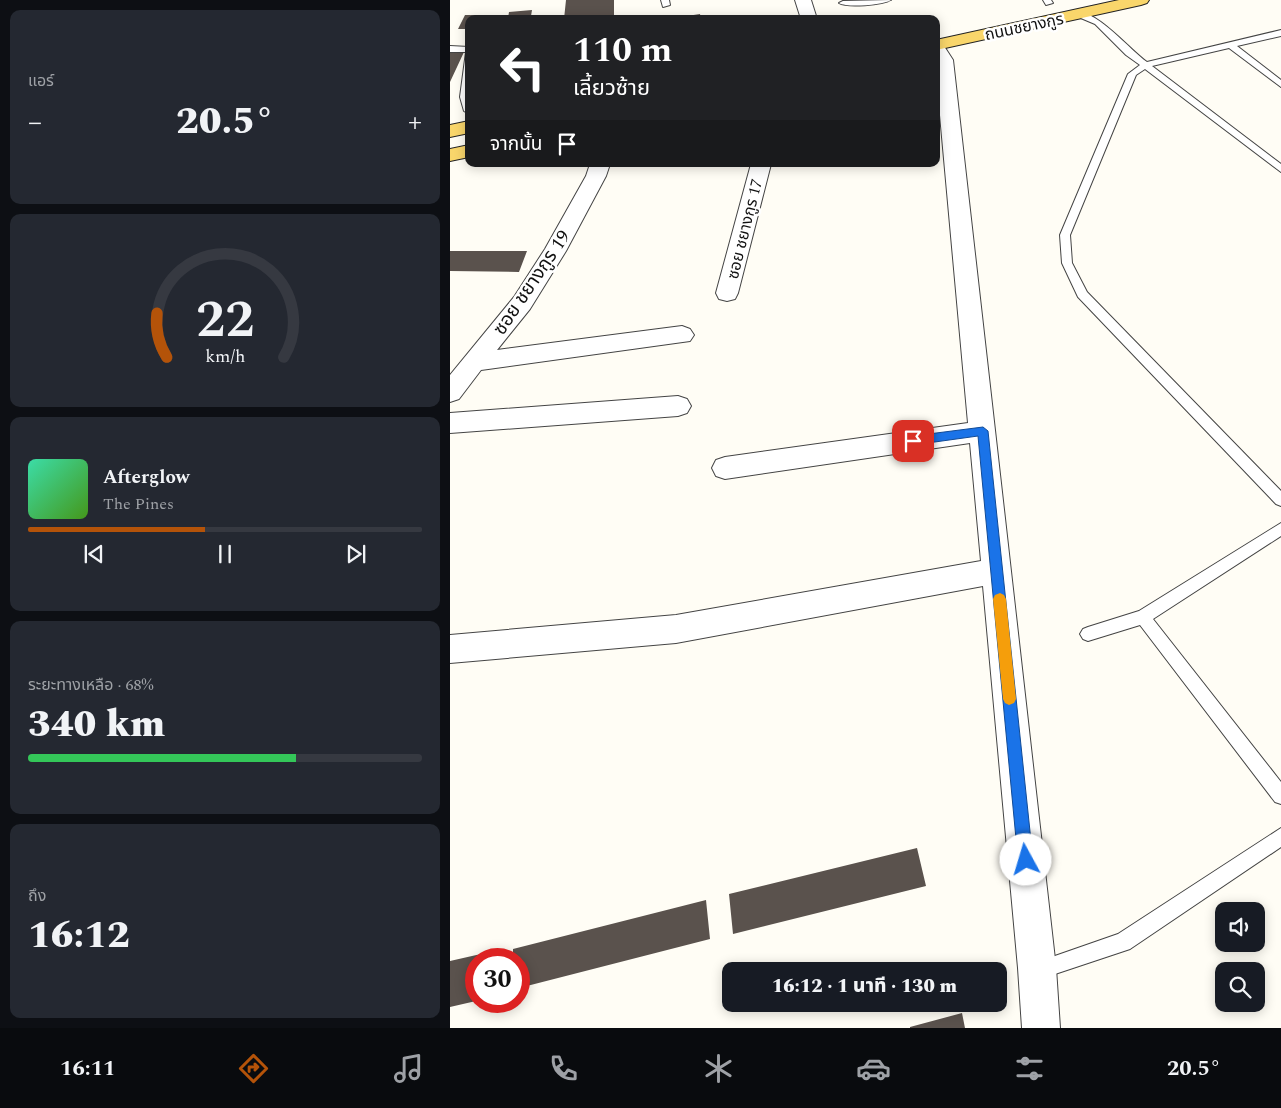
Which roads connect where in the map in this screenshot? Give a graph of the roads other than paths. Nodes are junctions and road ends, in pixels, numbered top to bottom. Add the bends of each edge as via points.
1 (803, 0) edge
2 (886, 0) edge
3 (1141, 0) edge
4 (1055, 1) edge
5 (843, 3) dead end
6 (1030, 7) dead end
7 (1079, 14) junction
8 (808, 15) edge
9 (1281, 33) edge
10 (940, 45) edge
11 (1230, 45) junction
12 (450, 49) edge
13 (465, 51) edge
14 (940, 53) edge
15 (1146, 65) junction
16 (465, 68) edge
17 (1281, 84) edge
18 (465, 97) edge
19 (465, 128) edge
20 (450, 131) edge
21 (465, 152) edge
22 (450, 156) edge
23 (599, 167) edge
24 (760, 167) edge
25 (1281, 169) edge
26 (727, 293) dead end
27 (682, 335) dead end
28 (475, 362) junction
29 (450, 392) edge
30 (678, 406) dead end
31 (450, 423) edge
32 (983, 431) junction
33 (725, 468) dead end
34 (1281, 500) edge
35 (1281, 528) edge
36 (997, 570) junction
37 (1143, 617) junction
38 (1088, 634) dead end
39 (450, 649) edge
40 (1281, 796) edge
41 (1281, 837) edge
42 (1037, 968) junction
43 (1041, 1028) edge

1 - 8 street
2 - 5 lane
3 - 7 main road, ถนนชยางกูร
4 - 6 main road, ถนนชยางกูร
4 - 7 main road
7 - 10 main road, ถนนชยางกูร
7 - 15 lane via 1098,22
9 - 11 lane
11 - 15 lane
11 - 17 lane
12 - 13 lane
14 - 32 street via 944,60
15 - 25 lane
15 - 34 lane via 1132,74 1065,235 1066,263 1082,294
16 - 18 lane via 462,80
19 - 20 main road
21 - 22 main road
23 - 28 street, ซอย ชยางกูร 19 via 556,251 522,303
24 - 26 street, ซอย ชยางกูร 17
27 - 28 street
28 - 29 street, ซอย ชยางกูร 19
30 - 31 street
32 - 33 street
32 - 36 street
35 - 37 lane
36 - 39 street via 676,630
36 - 42 street
37 - 38 lane
37 - 40 lane
41 - 42 lane via 1123,942
42 - 43 street

